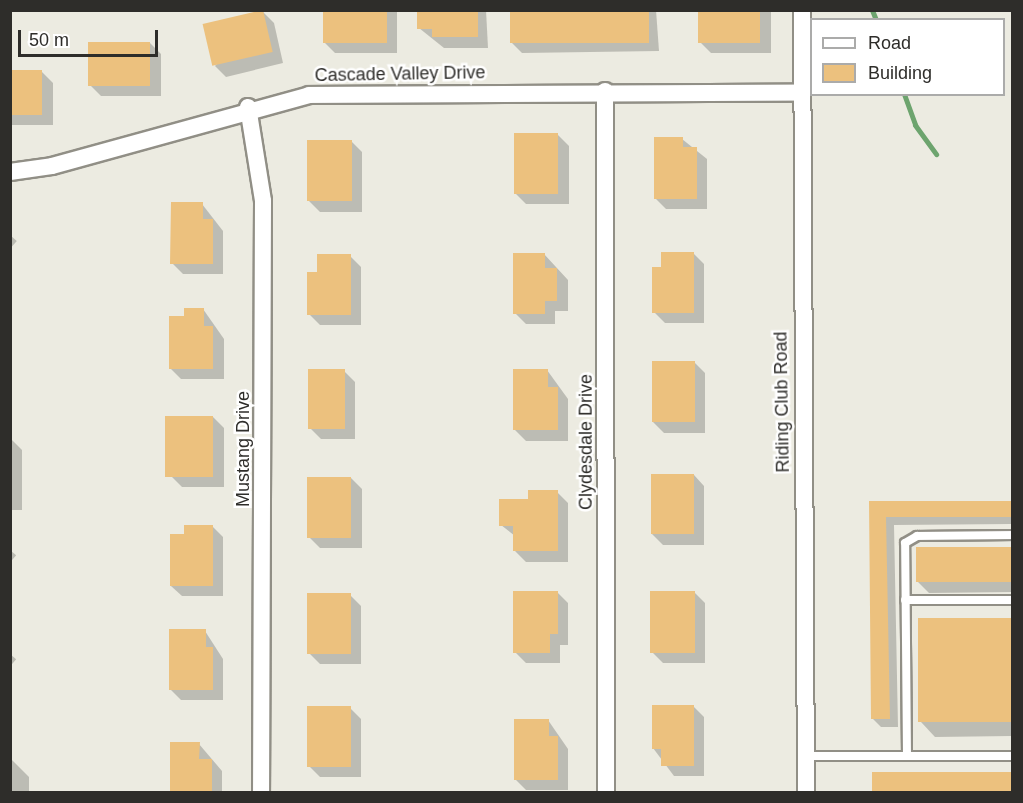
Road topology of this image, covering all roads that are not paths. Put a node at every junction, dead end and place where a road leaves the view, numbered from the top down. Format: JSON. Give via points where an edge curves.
{"nodes":[{"id":1,"x":802,"y":10,"type":"edge"},
{"id":2,"x":605,"y":91,"type":"junction"},
{"id":3,"x":802,"y":92,"type":"junction"},
{"id":4,"x":248,"y":107,"type":"junction"},
{"id":5,"x":10,"y":172,"type":"edge"},
{"id":6,"x":1012,"y":535,"type":"edge"},
{"id":7,"x":906,"y":600,"type":"junction"},
{"id":8,"x":1012,"y":600,"type":"edge"},
{"id":9,"x":806,"y":756,"type":"junction"},
{"id":10,"x":907,"y":756,"type":"junction"},
{"id":11,"x":1012,"y":756,"type":"edge"},
{"id":12,"x":261,"y":792,"type":"edge"},
{"id":13,"x":606,"y":792,"type":"edge"},
{"id":14,"x":806,"y":792,"type":"edge"}],
"edges":[{"from":1,"to":3,"type":"street","name":"Riding Club Road"},
{"from":2,"to":3,"type":"street","name":"Cascade Valley Drive"},
{"from":2,"to":4,"type":"street","name":"Cascade Valley Drive","via":[[361,90]]},
{"from":2,"to":13,"type":"street","name":"Clydesdale Drive"},
{"from":3,"to":9,"type":"street","name":"Riding Club Road"},
{"from":4,"to":5,"type":"street","name":"Cascade Valley Drive","via":[[52,166]]},
{"from":4,"to":12,"type":"street","name":"Mustang Drive","via":[[263,201]]},
{"from":6,"to":7,"type":"lane","via":[[906,543]]},
{"from":7,"to":8,"type":"lane"},
{"from":7,"to":10,"type":"lane"},
{"from":9,"to":10,"type":"lane"},
{"from":9,"to":14,"type":"street","name":"Riding Club Road"},
{"from":10,"to":11,"type":"lane"}]}
